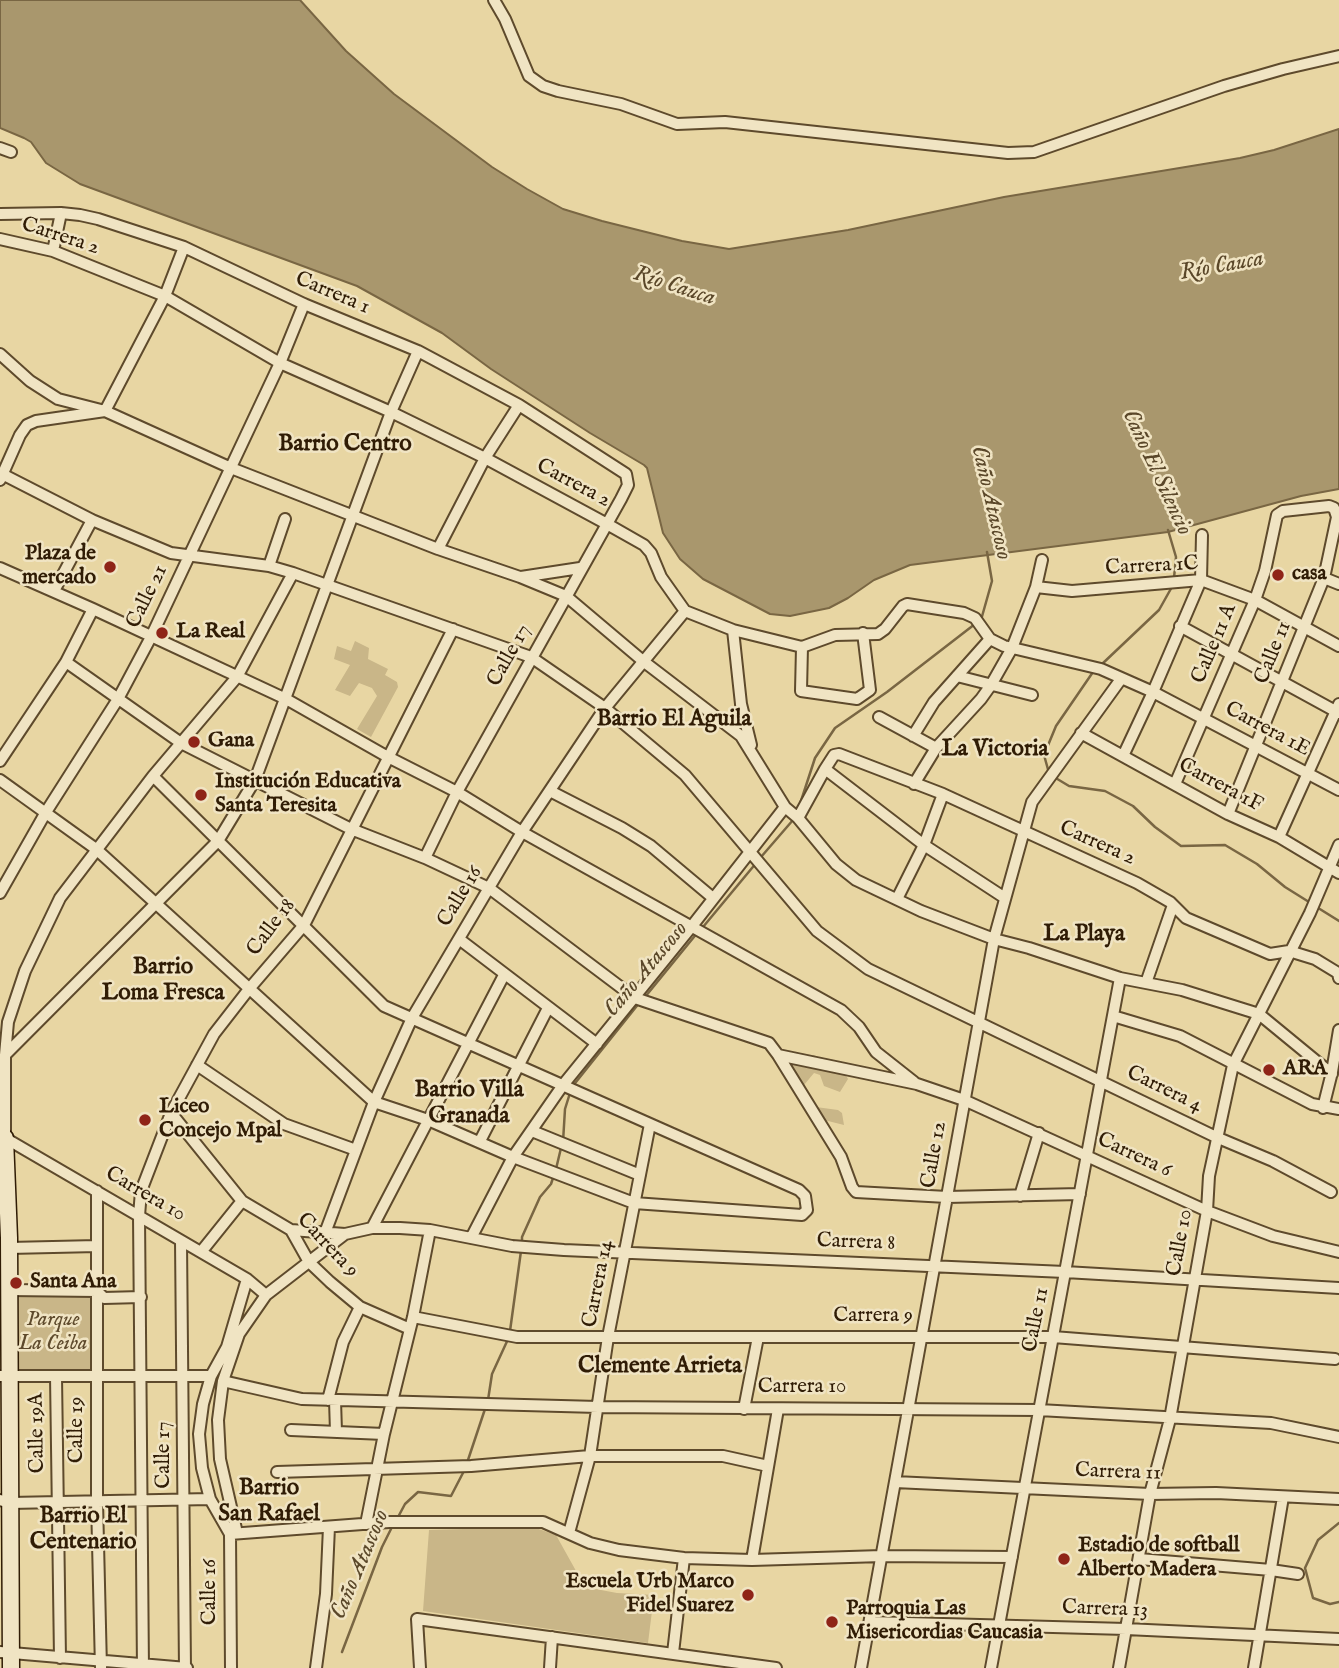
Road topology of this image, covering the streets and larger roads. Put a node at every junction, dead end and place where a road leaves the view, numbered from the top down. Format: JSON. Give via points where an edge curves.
{"nodes":[{"id":1,"x":494,"y":0,"type":"edge"},
{"id":2,"x":1339,"y":56,"type":"edge"},
{"id":3,"x":0,"y":148,"type":"edge"},
{"id":4,"x":11,"y":152,"type":"dead end"},
{"id":5,"x":61,"y":213,"type":"junction"},
{"id":6,"x":0,"y":214,"type":"edge"},
{"id":7,"x":0,"y":239,"type":"edge"},
{"id":8,"x":184,"y":247,"type":"junction"},
{"id":9,"x":53,"y":251,"type":"junction"},
{"id":10,"x":165,"y":296,"type":"junction"},
{"id":11,"x":304,"y":304,"type":"junction"},
{"id":12,"x":418,"y":351,"type":"junction"},
{"id":13,"x":0,"y":354,"type":"edge"},
{"id":14,"x":280,"y":363,"type":"junction"},
{"id":15,"x":58,"y":399,"type":"junction"},
{"id":16,"x":519,"y":405,"type":"junction"},
{"id":17,"x":105,"y":411,"type":"junction"},
{"id":18,"x":391,"y":412,"type":"junction"},
{"id":19,"x":62,"y":417,"type":"junction"},
{"id":20,"x":485,"y":458,"type":"junction"},
{"id":21,"x":231,"y":468,"type":"junction"},
{"id":22,"x":626,"y":474,"type":"joint"},
{"id":23,"x":1,"y":476,"type":"edge"},
{"id":24,"x":1329,"y":506,"type":"joint"},
{"id":25,"x":353,"y":516,"type":"junction"},
{"id":26,"x":285,"y":519,"type":"dead end"},
{"id":27,"x":92,"y":520,"type":"junction"},
{"id":28,"x":607,"y":524,"type":"junction"},
{"id":29,"x":1202,"y":535,"type":"dead end"},
{"id":30,"x":438,"y":549,"type":"junction"},
{"id":31,"x":190,"y":555,"type":"junction"},
{"id":32,"x":1042,"y":560,"type":"dead end"},
{"id":33,"x":270,"y":566,"type":"junction"},
{"id":34,"x":0,"y":568,"type":"edge"},
{"id":35,"x":580,"y":568,"type":"junction"},
{"id":36,"x":293,"y":573,"type":"junction"},
{"id":37,"x":520,"y":577,"type":"junction"},
{"id":38,"x":1324,"y":579,"type":"junction"},
{"id":39,"x":1201,"y":580,"type":"junction"},
{"id":40,"x":327,"y":584,"type":"junction"},
{"id":41,"x":1339,"y":584,"type":"edge"},
{"id":42,"x":1036,"y":587,"type":"junction"},
{"id":43,"x":54,"y":591,"type":"junction"},
{"id":44,"x":566,"y":596,"type":"junction"},
{"id":45,"x":1255,"y":600,"type":"junction"},
{"id":46,"x":93,"y":609,"type":"junction"},
{"id":47,"x":685,"y":611,"type":"junction"},
{"id":48,"x":1180,"y":626,"type":"junction"},
{"id":49,"x":1305,"y":627,"type":"junction"},
{"id":50,"x":453,"y":629,"type":"junction"},
{"id":51,"x":733,"y":630,"type":"junction"},
{"id":52,"x":863,"y":633,"type":"junction"},
{"id":53,"x":151,"y":637,"type":"junction"},
{"id":54,"x":990,"y":639,"type":"junction"},
{"id":55,"x":1339,"y":646,"type":"edge"},
{"id":56,"x":802,"y":647,"type":"junction"},
{"id":57,"x":1012,"y":648,"type":"junction"},
{"id":58,"x":1231,"y":654,"type":"junction"},
{"id":59,"x":531,"y":657,"type":"junction"},
{"id":60,"x":643,"y":661,"type":"junction"},
{"id":61,"x":66,"y":662,"type":"junction"},
{"id":62,"x":957,"y":676,"type":"junction"},
{"id":63,"x":237,"y":677,"type":"junction"},
{"id":64,"x":1121,"y":679,"type":"junction"},
{"id":65,"x":1282,"y":682,"type":"junction"},
{"id":66,"x":991,"y":685,"type":"junction"},
{"id":67,"x":1153,"y":692,"type":"junction"},
{"id":68,"x":1031,"y":695,"type":"dead end"},
{"id":69,"x":118,"y":699,"type":"junction"},
{"id":70,"x":286,"y":699,"type":"junction"},
{"id":71,"x":605,"y":709,"type":"junction"},
{"id":72,"x":1338,"y":709,"type":"edge"},
{"id":73,"x":879,"y":717,"type":"dead end"},
{"id":74,"x":1204,"y":719,"type":"junction"},
{"id":75,"x":1082,"y":733,"type":"junction"},
{"id":76,"x":913,"y":736,"type":"junction"},
{"id":77,"x":181,"y":743,"type":"junction"},
{"id":78,"x":1256,"y":746,"type":"junction"},
{"id":79,"x":936,"y":748,"type":"junction"},
{"id":80,"x":753,"y":755,"type":"junction"},
{"id":81,"x":1123,"y":756,"type":"junction"},
{"id":82,"x":388,"y":757,"type":"junction"},
{"id":83,"x":0,"y":761,"type":"edge"},
{"id":84,"x":825,"y":769,"type":"junction"},
{"id":85,"x":1308,"y":773,"type":"junction"},
{"id":86,"x":153,"y":776,"type":"junction"},
{"id":87,"x":0,"y":780,"type":"edge"},
{"id":88,"x":255,"y":780,"type":"junction"},
{"id":89,"x":914,"y":784,"type":"junction"},
{"id":90,"x":1175,"y":785,"type":"junction"},
{"id":91,"x":1339,"y":790,"type":"edge"},
{"id":92,"x":550,"y":791,"type":"junction"},
{"id":93,"x":457,"y":792,"type":"junction"},
{"id":94,"x":943,"y":794,"type":"junction"},
{"id":95,"x":46,"y":812,"type":"junction"},
{"id":96,"x":792,"y":813,"type":"junction"},
{"id":97,"x":1228,"y":814,"type":"junction"},
{"id":98,"x":352,"y":828,"type":"junction"},
{"id":99,"x":522,"y":832,"type":"junction"},
{"id":100,"x":1022,"y":832,"type":"junction"},
{"id":101,"x":1279,"y":837,"type":"junction"},
{"id":102,"x":218,"y":841,"type":"junction"},
{"id":103,"x":924,"y":845,"type":"junction"},
{"id":104,"x":1339,"y":845,"type":"edge"},
{"id":105,"x":96,"y":849,"type":"junction"},
{"id":106,"x":425,"y":858,"type":"junction"},
{"id":107,"x":757,"y":858,"type":"junction"},
{"id":108,"x":1334,"y":871,"type":"edge"},
{"id":109,"x":489,"y":888,"type":"junction"},
{"id":110,"x":0,"y":893,"type":"edge"},
{"id":111,"x":713,"y":898,"type":"junction"},
{"id":112,"x":1005,"y":898,"type":"junction"},
{"id":113,"x":897,"y":899,"type":"junction"},
{"id":114,"x":156,"y":903,"type":"junction"},
{"id":115,"x":1173,"y":905,"type":"junction"},
{"id":116,"x":304,"y":925,"type":"junction"},
{"id":117,"x":698,"y":929,"type":"junction"},
{"id":118,"x":459,"y":939,"type":"junction"},
{"id":119,"x":994,"y":939,"type":"junction"},
{"id":120,"x":1289,"y":951,"type":"junction"},
{"id":121,"x":504,"y":975,"type":"junction"},
{"id":122,"x":1338,"y":975,"type":"edge"},
{"id":123,"x":1121,"y":978,"type":"junction"},
{"id":124,"x":1146,"y":983,"type":"junction"},
{"id":125,"x":249,"y":989,"type":"junction"},
{"id":126,"x":640,"y":1000,"type":"junction"},
{"id":127,"x":548,"y":1008,"type":"junction"},
{"id":128,"x":1259,"y":1014,"type":"junction"},
{"id":129,"x":1114,"y":1016,"type":"junction"},
{"id":130,"x":412,"y":1018,"type":"junction"},
{"id":131,"x":4,"y":1020,"type":"edge"},
{"id":132,"x":978,"y":1024,"type":"junction"},
{"id":133,"x":1339,"y":1030,"type":"edge"},
{"id":134,"x":468,"y":1044,"type":"junction"},
{"id":135,"x":597,"y":1044,"type":"junction"},
{"id":136,"x":5,"y":1055,"type":"junction"},
{"id":137,"x":778,"y":1055,"type":"junction"},
{"id":138,"x":197,"y":1065,"type":"junction"},
{"id":139,"x":1233,"y":1065,"type":"junction"},
{"id":140,"x":519,"y":1066,"type":"junction"},
{"id":141,"x":1332,"y":1074,"type":"junction"},
{"id":142,"x":1101,"y":1081,"type":"junction"},
{"id":143,"x":917,"y":1084,"type":"junction"},
{"id":144,"x":569,"y":1087,"type":"junction"},
{"id":145,"x":964,"y":1100,"type":"junction"},
{"id":146,"x":374,"y":1102,"type":"junction"},
{"id":147,"x":1323,"y":1108,"type":"junction"},
{"id":148,"x":1339,"y":1109,"type":"edge"},
{"id":149,"x":171,"y":1113,"type":"junction"},
{"id":150,"x":428,"y":1120,"type":"junction"},
{"id":151,"x":650,"y":1124,"type":"junction"},
{"id":152,"x":532,"y":1131,"type":"junction"},
{"id":153,"x":1039,"y":1133,"type":"junction"},
{"id":154,"x":3,"y":1136,"type":"edge"},
{"id":155,"x":1216,"y":1137,"type":"junction"},
{"id":156,"x":480,"y":1141,"type":"junction"},
{"id":157,"x":356,"y":1150,"type":"junction"},
{"id":158,"x":1087,"y":1155,"type":"junction"},
{"id":159,"x":513,"y":1157,"type":"junction"},
{"id":160,"x":640,"y":1175,"type":"junction"},
{"id":161,"x":97,"y":1191,"type":"junction"},
{"id":162,"x":1331,"y":1192,"type":"dead end"},
{"id":163,"x":1080,"y":1194,"type":"junction"},
{"id":164,"x":1020,"y":1196,"type":"junction"},
{"id":165,"x":947,"y":1197,"type":"junction"},
{"id":166,"x":242,"y":1201,"type":"junction"},
{"id":167,"x":635,"y":1203,"type":"junction"},
{"id":168,"x":1207,"y":1211,"type":"junction"},
{"id":169,"x":139,"y":1216,"type":"junction"},
{"id":170,"x":372,"y":1228,"type":"junction"},
{"id":171,"x":291,"y":1230,"type":"junction"},
{"id":172,"x":430,"y":1230,"type":"junction"},
{"id":173,"x":325,"y":1233,"type":"junction"},
{"id":174,"x":345,"y":1234,"type":"junction"},
{"id":175,"x":471,"y":1238,"type":"junction"},
{"id":176,"x":181,"y":1241,"type":"junction"},
{"id":177,"x":97,"y":1245,"type":"junction"},
{"id":178,"x":9,"y":1248,"type":"junction"},
{"id":179,"x":201,"y":1252,"type":"junction"},
{"id":180,"x":1339,"y":1252,"type":"edge"},
{"id":181,"x":624,"y":1254,"type":"junction"},
{"id":182,"x":309,"y":1262,"type":"junction"},
{"id":183,"x":934,"y":1266,"type":"junction"},
{"id":184,"x":1065,"y":1272,"type":"junction"},
{"id":185,"x":1194,"y":1278,"type":"junction"},
{"id":186,"x":247,"y":1279,"type":"junction"},
{"id":187,"x":1339,"y":1288,"type":"edge"},
{"id":188,"x":9,"y":1290,"type":"junction"},
{"id":189,"x":97,"y":1291,"type":"junction"},
{"id":190,"x":266,"y":1296,"type":"junction"},
{"id":191,"x":141,"y":1297,"type":"junction"},
{"id":192,"x":360,"y":1307,"type":"junction"},
{"id":193,"x":413,"y":1317,"type":"junction"},
{"id":194,"x":410,"y":1329,"type":"junction"},
{"id":195,"x":922,"y":1336,"type":"junction"},
{"id":196,"x":608,"y":1337,"type":"junction"},
{"id":197,"x":758,"y":1337,"type":"junction"},
{"id":198,"x":1053,"y":1337,"type":"junction"},
{"id":199,"x":1182,"y":1349,"type":"junction"},
{"id":200,"x":1335,"y":1359,"type":"dead end"},
{"id":201,"x":5,"y":1376,"type":"edge"},
{"id":202,"x":56,"y":1376,"type":"junction"},
{"id":203,"x":97,"y":1376,"type":"junction"},
{"id":204,"x":141,"y":1376,"type":"junction"},
{"id":205,"x":184,"y":1376,"type":"junction"},
{"id":206,"x":211,"y":1376,"type":"junction"},
{"id":207,"x":223,"y":1381,"type":"junction"},
{"id":208,"x":332,"y":1400,"type":"junction"},
{"id":209,"x":391,"y":1402,"type":"junction"},
{"id":210,"x":598,"y":1407,"type":"junction"},
{"id":211,"x":744,"y":1409,"type":"junction"},
{"id":212,"x":778,"y":1409,"type":"junction"},
{"id":213,"x":908,"y":1410,"type":"junction"},
{"id":214,"x":1039,"y":1410,"type":"junction"},
{"id":215,"x":1170,"y":1419,"type":"junction"},
{"id":216,"x":291,"y":1430,"type":"dead end"},
{"id":217,"x":336,"y":1432,"type":"junction"},
{"id":218,"x":384,"y":1434,"type":"junction"},
{"id":219,"x":1339,"y":1437,"type":"edge"},
{"id":220,"x":590,"y":1456,"type":"junction"},
{"id":221,"x":768,"y":1466,"type":"junction"},
{"id":222,"x":378,"y":1468,"type":"junction"},
{"id":223,"x":276,"y":1472,"type":"dead end"},
{"id":224,"x":895,"y":1482,"type":"junction"},
{"id":225,"x":1025,"y":1488,"type":"junction"},
{"id":226,"x":1150,"y":1494,"type":"junction"},
{"id":227,"x":1283,"y":1497,"type":"junction"},
{"id":228,"x":210,"y":1499,"type":"junction"},
{"id":229,"x":1339,"y":1499,"type":"edge"},
{"id":230,"x":142,"y":1500,"type":"junction"},
{"id":231,"x":185,"y":1500,"type":"junction"},
{"id":232,"x":97,"y":1501,"type":"junction"},
{"id":233,"x":58,"y":1502,"type":"junction"},
{"id":234,"x":3,"y":1503,"type":"edge"},
{"id":235,"x":366,"y":1524,"type":"junction"},
{"id":236,"x":329,"y":1527,"type":"junction"},
{"id":237,"x":569,"y":1533,"type":"junction"},
{"id":238,"x":234,"y":1534,"type":"junction"},
{"id":239,"x":882,"y":1556,"type":"junction"},
{"id":240,"x":1012,"y":1557,"type":"junction"},
{"id":241,"x":684,"y":1558,"type":"junction"},
{"id":242,"x":1139,"y":1559,"type":"junction"},
{"id":243,"x":751,"y":1560,"type":"junction"},
{"id":244,"x":1271,"y":1570,"type":"junction"},
{"id":245,"x":1298,"y":1574,"type":"dead end"},
{"id":246,"x":870,"y":1622,"type":"junction"},
{"id":247,"x":999,"y":1627,"type":"junction"},
{"id":248,"x":1126,"y":1629,"type":"junction"},
{"id":249,"x":552,"y":1637,"type":"junction"},
{"id":250,"x":1259,"y":1637,"type":"junction"},
{"id":251,"x":1339,"y":1639,"type":"edge"},
{"id":252,"x":673,"y":1653,"type":"junction"},
{"id":253,"x":5,"y":1658,"type":"edge"},
{"id":254,"x":60,"y":1658,"type":"junction"},
{"id":255,"x":728,"y":1664,"type":"edge"},
{"id":256,"x":101,"y":1665,"type":"edge"},
{"id":257,"x":143,"y":1666,"type":"edge"},
{"id":258,"x":186,"y":1668,"type":"edge"},
{"id":259,"x":230,"y":1668,"type":"edge"},
{"id":260,"x":316,"y":1668,"type":"edge"},
{"id":261,"x":420,"y":1668,"type":"edge"},
{"id":262,"x":550,"y":1668,"type":"edge"},
{"id":263,"x":776,"y":1668,"type":"edge"},
{"id":264,"x":861,"y":1668,"type":"edge"},
{"id":265,"x":991,"y":1668,"type":"edge"},
{"id":266,"x":1119,"y":1668,"type":"edge"},
{"id":267,"x":1254,"y":1668,"type":"edge"}],
"edges":[{"from":1,"to":2,"type":"street","via":[[529,76],[558,91],[621,104],[677,124],[725,122],[1008,153],[1034,152],[1224,86]]},
{"from":3,"to":4,"type":"street"},
{"from":5,"to":6,"type":"street","name":"Carrera 1"},
{"from":5,"to":8,"type":"street","name":"Carrera 1","via":[[97,219]]},
{"from":5,"to":9,"type":"street"},
{"from":7,"to":9,"type":"street","name":"Carrera 2"},
{"from":8,"to":10,"type":"street"},
{"from":8,"to":11,"type":"street","name":"Carrera 1"},
{"from":9,"to":10,"type":"street","name":"Carrera 2"},
{"from":10,"to":14,"type":"street","name":"Carrera 2"},
{"from":10,"to":17,"type":"street"},
{"from":11,"to":12,"type":"street","name":"Carrera 1"},
{"from":11,"to":14,"type":"street","name":"Calle 21"},
{"from":12,"to":16,"type":"street","name":"Carrera 1"},
{"from":12,"to":18,"type":"street"},
{"from":13,"to":15,"type":"street"},
{"from":14,"to":18,"type":"street","name":"Carrera 2"},
{"from":14,"to":21,"type":"street","name":"Calle 21"},
{"from":15,"to":17,"type":"street"},
{"from":15,"to":19,"type":"street"},
{"from":16,"to":20,"type":"street"},
{"from":16,"to":22,"type":"street","name":"Carrera 1"},
{"from":17,"to":19,"type":"street"},
{"from":17,"to":21,"type":"street"},
{"from":18,"to":20,"type":"street","name":"Carrera 2"},
{"from":18,"to":25,"type":"street"},
{"from":19,"to":23,"type":"street","via":[[27,425]]},
{"from":20,"to":28,"type":"street","name":"Carrera 2"},
{"from":20,"to":30,"type":"street"},
{"from":21,"to":25,"type":"street"},
{"from":21,"to":31,"type":"street","name":"Calle 21"},
{"from":22,"to":28,"type":"street","name":"Calle 17","via":[[628,485]]},
{"from":23,"to":27,"type":"street","name":"Carrera 4"},
{"from":24,"to":38,"type":"street","name":"Calle 11","via":[[1337,517]]},
{"from":24,"to":45,"type":"street","name":"Calle 11 A","via":[[1277,515]]},
{"from":25,"to":30,"type":"street"},
{"from":25,"to":40,"type":"street"},
{"from":26,"to":33,"type":"street"},
{"from":27,"to":31,"type":"street","name":"Carrera 4","via":[[171,554]]},
{"from":27,"to":43,"type":"street"},
{"from":28,"to":35,"type":"street","name":"Calle 17"},
{"from":28,"to":47,"type":"street","name":"Carrera 2","via":[[651,553],[661,577]]},
{"from":29,"to":39,"type":"street"},
{"from":30,"to":37,"type":"street"},
{"from":31,"to":33,"type":"street","name":"Carrera 4"},
{"from":31,"to":53,"type":"street","name":"Calle 21"},
{"from":32,"to":42,"type":"street"},
{"from":33,"to":36,"type":"street","name":"Carrera 4"},
{"from":34,"to":43,"type":"street"},
{"from":35,"to":37,"type":"street"},
{"from":35,"to":44,"type":"street","name":"Calle 17"},
{"from":36,"to":40,"type":"street","name":"Carrera 4"},
{"from":36,"to":63,"type":"street"},
{"from":37,"to":44,"type":"street"},
{"from":38,"to":41,"type":"street"},
{"from":38,"to":49,"type":"street","name":"Calle 11"},
{"from":39,"to":42,"type":"street","name":"Carrera 1C","via":[[1072,591]]},
{"from":39,"to":45,"type":"street","name":"Carrera 1C"},
{"from":39,"to":48,"type":"street"},
{"from":40,"to":50,"type":"street","name":"Carrera 4"},
{"from":40,"to":70,"type":"street"},
{"from":42,"to":57,"type":"street"},
{"from":43,"to":46,"type":"street"},
{"from":44,"to":59,"type":"street","name":"Calle 17"},
{"from":44,"to":60,"type":"street"},
{"from":45,"to":49,"type":"street","name":"Carrera 1C"},
{"from":45,"to":58,"type":"street","name":"Calle 11 A"},
{"from":46,"to":53,"type":"street"},
{"from":46,"to":61,"type":"street"},
{"from":47,"to":51,"type":"street"},
{"from":47,"to":60,"type":"street","name":"Calle 16"},
{"from":48,"to":58,"type":"street"},
{"from":48,"to":67,"type":"street"},
{"from":49,"to":55,"type":"street","name":"Carrera 1C"},
{"from":49,"to":65,"type":"street","name":"Calle 11"},
{"from":50,"to":59,"type":"street","name":"Carrera 4"},
{"from":50,"to":82,"type":"street","name":"Calle 18"},
{"from":51,"to":56,"type":"street"},
{"from":51,"to":80,"type":"street","via":[[741,705]]},
{"from":52,"to":54,"type":"street","via":[[878,634],[908,604],[964,613],[978,622]]},
{"from":52,"to":56,"type":"street","via":[[835,635]]},
{"from":52,"to":56,"type":"street","via":[[870,690],[857,699],[802,691]]},
{"from":53,"to":63,"type":"street"},
{"from":53,"to":69,"type":"street","name":"Calle 21"},
{"from":54,"to":57,"type":"street"},
{"from":54,"to":62,"type":"street"},
{"from":57,"to":64,"type":"street","name":"Carrera 1E","via":[[1095,667]]},
{"from":57,"to":66,"type":"street"},
{"from":58,"to":65,"type":"street"},
{"from":58,"to":74,"type":"street","name":"Calle 11 A"},
{"from":59,"to":71,"type":"street","name":"Carrera 4"},
{"from":59,"to":93,"type":"street","name":"Calle 17"},
{"from":60,"to":71,"type":"street","name":"Calle 16"},
{"from":60,"to":80,"type":"street","via":[[741,736]]},
{"from":61,"to":69,"type":"street"},
{"from":61,"to":83,"type":"street"},
{"from":62,"to":66,"type":"street"},
{"from":62,"to":76,"type":"street"},
{"from":63,"to":70,"type":"street"},
{"from":63,"to":77,"type":"street"},
{"from":64,"to":67,"type":"street","name":"Carrera 1E"},
{"from":64,"to":75,"type":"street","name":"Calle 12"},
{"from":65,"to":72,"type":"street"},
{"from":65,"to":78,"type":"street","name":"Calle 11"},
{"from":66,"to":68,"type":"street"},
{"from":66,"to":79,"type":"street"},
{"from":67,"to":74,"type":"street","name":"Carrera 1E"},
{"from":67,"to":81,"type":"street"},
{"from":69,"to":77,"type":"street"},
{"from":69,"to":95,"type":"street","name":"Calle 21"},
{"from":70,"to":82,"type":"street"},
{"from":70,"to":88,"type":"street"},
{"from":71,"to":92,"type":"street","name":"Calle 16"},
{"from":71,"to":107,"type":"street","name":"Carrera 4","via":[[685,775]]},
{"from":72,"to":85,"type":"street"},
{"from":73,"to":76,"type":"street"},
{"from":74,"to":78,"type":"street","name":"Carrera 1E"},
{"from":74,"to":90,"type":"street","name":"Calle 11 A"},
{"from":75,"to":81,"type":"street","name":"Carrera 1F"},
{"from":75,"to":100,"type":"street","name":"Calle 12","via":[[1032,802]]},
{"from":76,"to":79,"type":"street"},
{"from":77,"to":86,"type":"street"},
{"from":77,"to":88,"type":"street"},
{"from":78,"to":85,"type":"street","name":"Carrera 1E"},
{"from":78,"to":97,"type":"street","name":"Calle 11"},
{"from":79,"to":89,"type":"street"},
{"from":80,"to":96,"type":"street"},
{"from":81,"to":90,"type":"street","name":"Carrera 1F"},
{"from":82,"to":93,"type":"street"},
{"from":82,"to":98,"type":"street","name":"Calle 18"},
{"from":84,"to":89,"type":"street","name":"Carrera 2","via":[[839,754]]},
{"from":84,"to":96,"type":"street"},
{"from":84,"to":103,"type":"street"},
{"from":85,"to":91,"type":"street","name":"Carrera 1E"},
{"from":85,"to":101,"type":"street"},
{"from":86,"to":102,"type":"street"},
{"from":86,"to":105,"type":"street"},
{"from":87,"to":95,"type":"street"},
{"from":88,"to":98,"type":"street"},
{"from":88,"to":102,"type":"street"},
{"from":89,"to":94,"type":"street","name":"Carrera 2"},
{"from":90,"to":97,"type":"street","name":"Carrera 1F"},
{"from":92,"to":99,"type":"street","name":"Calle 16"},
{"from":92,"to":111,"type":"street","via":[[652,846]]},
{"from":93,"to":99,"type":"street"},
{"from":93,"to":106,"type":"street","name":"Calle 17"},
{"from":94,"to":100,"type":"street","name":"Carrera 2"},
{"from":94,"to":103,"type":"street"},
{"from":95,"to":105,"type":"street"},
{"from":95,"to":110,"type":"street","name":"Calle 21"},
{"from":96,"to":107,"type":"street"},
{"from":96,"to":113,"type":"street","via":[[836,864],[856,880]]},
{"from":97,"to":101,"type":"street","name":"Carrera 1F"},
{"from":98,"to":106,"type":"street"},
{"from":98,"to":116,"type":"street","name":"Calle 18"},
{"from":99,"to":109,"type":"street","name":"Calle 16"},
{"from":99,"to":117,"type":"street"},
{"from":100,"to":112,"type":"street","name":"Calle 12"},
{"from":100,"to":115,"type":"street","name":"Carrera 2","via":[[1137,883]]},
{"from":101,"to":108,"type":"street","name":"Carrera 1F"},
{"from":102,"to":114,"type":"street"},
{"from":102,"to":116,"type":"street"},
{"from":103,"to":112,"type":"street"},
{"from":103,"to":113,"type":"street"},
{"from":104,"to":108,"type":"street","name":"Calle 10"},
{"from":105,"to":114,"type":"street"},
{"from":105,"to":131,"type":"street","via":[[60,898]]},
{"from":106,"to":109,"type":"street"},
{"from":107,"to":111,"type":"street"},
{"from":107,"to":132,"type":"street","name":"Carrera 4","via":[[817,931],[858,962]]},
{"from":108,"to":120,"type":"street","name":"Calle 10"},
{"from":109,"to":118,"type":"street","name":"Calle 16"},
{"from":109,"to":126,"type":"street"},
{"from":111,"to":117,"type":"street"},
{"from":112,"to":119,"type":"street","name":"Calle 12"},
{"from":113,"to":119,"type":"street"},
{"from":114,"to":125,"type":"street"},
{"from":114,"to":136,"type":"street"},
{"from":115,"to":120,"type":"street","name":"Carrera 2","via":[[1186,918],[1270,954]]},
{"from":115,"to":124,"type":"street"},
{"from":116,"to":125,"type":"street","name":"Calle 18"},
{"from":116,"to":130,"type":"street","via":[[384,1006]]},
{"from":117,"to":126,"type":"street"},
{"from":117,"to":143,"type":"street","via":[[841,1010],[876,1052]]},
{"from":118,"to":121,"type":"street"},
{"from":118,"to":130,"type":"street","name":"Calle 16"},
{"from":119,"to":123,"type":"street"},
{"from":119,"to":132,"type":"street","name":"Calle 12"},
{"from":120,"to":122,"type":"street","name":"Carrera 2","via":[[1315,958]]},
{"from":120,"to":128,"type":"street","name":"Calle 10"},
{"from":121,"to":127,"type":"street"},
{"from":121,"to":134,"type":"street"},
{"from":123,"to":124,"type":"street"},
{"from":123,"to":129,"type":"street","name":"Calle 11"},
{"from":124,"to":128,"type":"street"},
{"from":125,"to":138,"type":"street","name":"Calle 18"},
{"from":125,"to":146,"type":"street"},
{"from":126,"to":135,"type":"street"},
{"from":126,"to":137,"type":"street","via":[[769,1043]]},
{"from":127,"to":135,"type":"street"},
{"from":127,"to":140,"type":"street"},
{"from":128,"to":139,"type":"street","name":"Calle 10"},
{"from":128,"to":141,"type":"street"},
{"from":129,"to":139,"type":"street","via":[[1180,1036]]},
{"from":129,"to":142,"type":"street","name":"Calle 11"},
{"from":130,"to":134,"type":"street"},
{"from":130,"to":146,"type":"street","name":"Calle 16"},
{"from":131,"to":136,"type":"street"},
{"from":132,"to":142,"type":"street","name":"Carrera 4"},
{"from":132,"to":145,"type":"street","name":"Calle 12"},
{"from":133,"to":141,"type":"street"},
{"from":134,"to":140,"type":"street"},
{"from":134,"to":150,"type":"street"},
{"from":135,"to":144,"type":"street"},
{"from":136,"to":154,"type":"street"},
{"from":137,"to":143,"type":"street"},
{"from":137,"to":165,"type":"street","via":[[841,1157],[854,1191]]},
{"from":138,"to":149,"type":"street","name":"Calle 18"},
{"from":138,"to":157,"type":"street","via":[[284,1124]]},
{"from":139,"to":147,"type":"street"},
{"from":139,"to":155,"type":"street","name":"Calle 10"},
{"from":140,"to":144,"type":"street"},
{"from":140,"to":156,"type":"street"},
{"from":141,"to":147,"type":"street"},
{"from":142,"to":155,"type":"street","name":"Carrera 4"},
{"from":142,"to":158,"type":"street","name":"Calle 11"},
{"from":143,"to":145,"type":"street","name":"Carrera 6"},
{"from":144,"to":151,"type":"street"},
{"from":144,"to":152,"type":"street"},
{"from":145,"to":153,"type":"street","name":"Carrera 6"},
{"from":145,"to":165,"type":"street","name":"Calle 12"},
{"from":146,"to":150,"type":"street"},
{"from":146,"to":157,"type":"street","name":"Calle 16"},
{"from":147,"to":148,"type":"street"},
{"from":149,"to":166,"type":"street","name":"Carrera 9"},
{"from":149,"to":169,"type":"street","name":"Calle 18","via":[[141,1191]]},
{"from":150,"to":156,"type":"street"},
{"from":150,"to":170,"type":"street"},
{"from":151,"to":160,"type":"street","name":"Carrera 14"},
{"from":151,"to":167,"type":"street","via":[[799,1190],[806,1196],[807,1210],[802,1214]]},
{"from":152,"to":159,"type":"street"},
{"from":152,"to":160,"type":"street"},
{"from":153,"to":158,"type":"street","name":"Carrera 6"},
{"from":153,"to":164,"type":"street"},
{"from":154,"to":161,"type":"street","name":"Carrera 10"},
{"from":154,"to":178,"type":"street"},
{"from":155,"to":162,"type":"street","name":"Carrera 4"},
{"from":155,"to":168,"type":"street","name":"Calle 10"},
{"from":156,"to":159,"type":"street"},
{"from":157,"to":173,"type":"street","name":"Calle 16"},
{"from":158,"to":163,"type":"street","name":"Calle 11"},
{"from":158,"to":168,"type":"street","name":"Carrera 6"},
{"from":159,"to":167,"type":"street"},
{"from":159,"to":175,"type":"street"},
{"from":160,"to":167,"type":"street","name":"Carrera 14"},
{"from":161,"to":169,"type":"street","name":"Carrera 10"},
{"from":161,"to":177,"type":"street","name":"Calle 19"},
{"from":163,"to":164,"type":"street"},
{"from":163,"to":184,"type":"street","name":"Calle 11"},
{"from":164,"to":165,"type":"street"},
{"from":165,"to":183,"type":"street","name":"Calle 12"},
{"from":166,"to":171,"type":"street","name":"Carrera 9"},
{"from":166,"to":179,"type":"street"},
{"from":167,"to":181,"type":"street","name":"Carrera 14"},
{"from":168,"to":180,"type":"street","name":"Carrera 6","via":[[1273,1236]]},
{"from":168,"to":185,"type":"street","name":"Calle 10"},
{"from":169,"to":176,"type":"street","name":"Carrera 10"},
{"from":169,"to":191,"type":"street","name":"Calle 18"},
{"from":170,"to":172,"type":"street","name":"Carrera 8"},
{"from":170,"to":174,"type":"street","name":"Carrera 8"},
{"from":171,"to":173,"type":"street"},
{"from":171,"to":182,"type":"street","name":"Carrera 9"},
{"from":172,"to":175,"type":"street","name":"Carrera 8"},
{"from":172,"to":193,"type":"street"},
{"from":173,"to":174,"type":"street"},
{"from":174,"to":182,"type":"street","name":"Calle 16"},
{"from":175,"to":181,"type":"street","name":"Carrera 8","via":[[512,1246]]},
{"from":176,"to":179,"type":"street","name":"Carrera 10"},
{"from":176,"to":205,"type":"street","name":"Calle 17"},
{"from":177,"to":178,"type":"street"},
{"from":177,"to":189,"type":"street","name":"Calle 19"},
{"from":178,"to":188,"type":"street"},
{"from":179,"to":186,"type":"street","name":"Carrera 10"},
{"from":181,"to":183,"type":"street","name":"Carrera 8"},
{"from":181,"to":196,"type":"street","name":"Carrera 14"},
{"from":182,"to":190,"type":"street","name":"Calle 16"},
{"from":182,"to":192,"type":"street","name":"Carrera 9"},
{"from":183,"to":184,"type":"street","name":"Carrera 8"},
{"from":183,"to":195,"type":"street","name":"Calle 12"},
{"from":184,"to":185,"type":"street","name":"Carrera 8"},
{"from":184,"to":198,"type":"street","name":"Calle 11"},
{"from":185,"to":187,"type":"street","name":"Carrera 8"},
{"from":185,"to":199,"type":"street","name":"Calle 10"},
{"from":186,"to":190,"type":"street","name":"Carrera 10"},
{"from":186,"to":206,"type":"street","name":"Calle 16","via":[[227,1347]]},
{"from":188,"to":189,"type":"street"},
{"from":188,"to":201,"type":"street"},
{"from":189,"to":191,"type":"street","via":[[104,1298]]},
{"from":189,"to":203,"type":"street","name":"Calle 19"},
{"from":190,"to":207,"type":"street","name":"Calle 16","via":[[239,1334]]},
{"from":191,"to":204,"type":"street","name":"Calle 18"},
{"from":192,"to":194,"type":"street","name":"Carrera 9"},
{"from":192,"to":208,"type":"street","via":[[343,1342]]},
{"from":193,"to":194,"type":"street"},
{"from":193,"to":196,"type":"street","name":"Carrera 9","via":[[517,1337]]},
{"from":194,"to":209,"type":"street"},
{"from":195,"to":197,"type":"street","name":"Carrera 9"},
{"from":195,"to":198,"type":"street","name":"Carrera 9"},
{"from":195,"to":213,"type":"street","name":"Calle 12"},
{"from":196,"to":197,"type":"street","name":"Carrera 9"},
{"from":196,"to":210,"type":"street","name":"Carrera 14"},
{"from":197,"to":211,"type":"street"},
{"from":198,"to":199,"type":"street","name":"Carrera 9"},
{"from":198,"to":214,"type":"street","name":"Calle 11"},
{"from":199,"to":200,"type":"street","name":"Carrera 9"},
{"from":199,"to":215,"type":"street","name":"Calle 10"},
{"from":201,"to":202,"type":"street"},
{"from":201,"to":234,"type":"street"},
{"from":202,"to":203,"type":"street"},
{"from":202,"to":233,"type":"street","name":"Calle 19A"},
{"from":203,"to":204,"type":"street"},
{"from":203,"to":232,"type":"street","name":"Calle 19"},
{"from":204,"to":205,"type":"street"},
{"from":204,"to":230,"type":"street","name":"Calle 18"},
{"from":205,"to":206,"type":"street"},
{"from":205,"to":231,"type":"street","name":"Calle 17"},
{"from":206,"to":228,"type":"street","name":"Calle 16","via":[[200,1434]]},
{"from":207,"to":208,"type":"street","name":"Carrera 10","via":[[302,1399]]},
{"from":207,"to":238,"type":"street","name":"Calle 16","via":[[220,1459]]},
{"from":208,"to":209,"type":"street","name":"Carrera 10"},
{"from":208,"to":217,"type":"street"},
{"from":209,"to":210,"type":"street","name":"Carrera 10"},
{"from":209,"to":218,"type":"street"},
{"from":210,"to":211,"type":"street","name":"Carrera 10"},
{"from":210,"to":220,"type":"street","name":"Carrera 14"},
{"from":211,"to":212,"type":"street","name":"Carrera 10"},
{"from":212,"to":213,"type":"street","name":"Carrera 10"},
{"from":212,"to":221,"type":"street"},
{"from":213,"to":214,"type":"street","name":"Carrera 10"},
{"from":213,"to":224,"type":"street","name":"Calle 12"},
{"from":214,"to":215,"type":"street","name":"Carrera 10"},
{"from":214,"to":225,"type":"street","name":"Calle 11"},
{"from":215,"to":219,"type":"street","name":"Carrera 10","via":[[1271,1423]]},
{"from":215,"to":226,"type":"street","name":"Calle 10"},
{"from":216,"to":217,"type":"street"},
{"from":217,"to":218,"type":"street"},
{"from":218,"to":222,"type":"street"},
{"from":220,"to":221,"type":"street","via":[[723,1456]]},
{"from":220,"to":222,"type":"street"},
{"from":220,"to":237,"type":"street","name":"Carrera 14"},
{"from":221,"to":243,"type":"street"},
{"from":222,"to":223,"type":"street"},
{"from":222,"to":235,"type":"street"},
{"from":224,"to":225,"type":"street","name":"Carrera 11"},
{"from":224,"to":239,"type":"street","name":"Calle 12"},
{"from":225,"to":226,"type":"street","name":"Carrera 11"},
{"from":225,"to":240,"type":"street","name":"Calle 11"},
{"from":226,"to":227,"type":"street","name":"Carrera 11"},
{"from":226,"to":242,"type":"street","name":"Calle 10"},
{"from":227,"to":229,"type":"street","name":"Carrera 11"},
{"from":227,"to":244,"type":"street"},
{"from":228,"to":231,"type":"street"},
{"from":228,"to":238,"type":"street","name":"Calle 16"},
{"from":230,"to":231,"type":"street"},
{"from":230,"to":232,"type":"street"},
{"from":230,"to":257,"type":"street","name":"Calle 18"},
{"from":231,"to":258,"type":"street","name":"Calle 17"},
{"from":232,"to":233,"type":"street"},
{"from":232,"to":256,"type":"street","name":"Calle 19"},
{"from":233,"to":234,"type":"street"},
{"from":233,"to":254,"type":"street","name":"Calle 19A"},
{"from":234,"to":253,"type":"street"},
{"from":235,"to":236,"type":"street"},
{"from":235,"to":237,"type":"street","via":[[542,1522]]},
{"from":236,"to":238,"type":"street"},
{"from":236,"to":260,"type":"street"},
{"from":237,"to":241,"type":"street","via":[[619,1550]]},
{"from":238,"to":259,"type":"street","name":"Calle 16"},
{"from":239,"to":240,"type":"street"},
{"from":239,"to":243,"type":"street"},
{"from":239,"to":246,"type":"street","name":"Calle 12"},
{"from":240,"to":247,"type":"street","name":"Calle 11"},
{"from":241,"to":243,"type":"street"},
{"from":241,"to":252,"type":"street"},
{"from":242,"to":244,"type":"street"},
{"from":242,"to":248,"type":"street","name":"Calle 10"},
{"from":244,"to":245,"type":"street"},
{"from":244,"to":250,"type":"street"},
{"from":246,"to":247,"type":"street","name":"Carrera 13"},
{"from":246,"to":264,"type":"street","name":"Calle 12"},
{"from":247,"to":248,"type":"street","name":"Carrera 13"},
{"from":247,"to":265,"type":"street","name":"Calle 11"},
{"from":248,"to":250,"type":"street","name":"Carrera 13"},
{"from":248,"to":266,"type":"street","name":"Calle 10"},
{"from":249,"to":252,"type":"street"},
{"from":249,"to":261,"type":"street","via":[[416,1619]]},
{"from":249,"to":262,"type":"street"},
{"from":250,"to":251,"type":"street","name":"Carrera 13"},
{"from":250,"to":267,"type":"street"},
{"from":252,"to":255,"type":"street"},
{"from":253,"to":254,"type":"street"},
{"from":254,"to":256,"type":"street"},
{"from":255,"to":263,"type":"street"},
{"from":256,"to":257,"type":"street"},
{"from":257,"to":258,"type":"street"}]}
